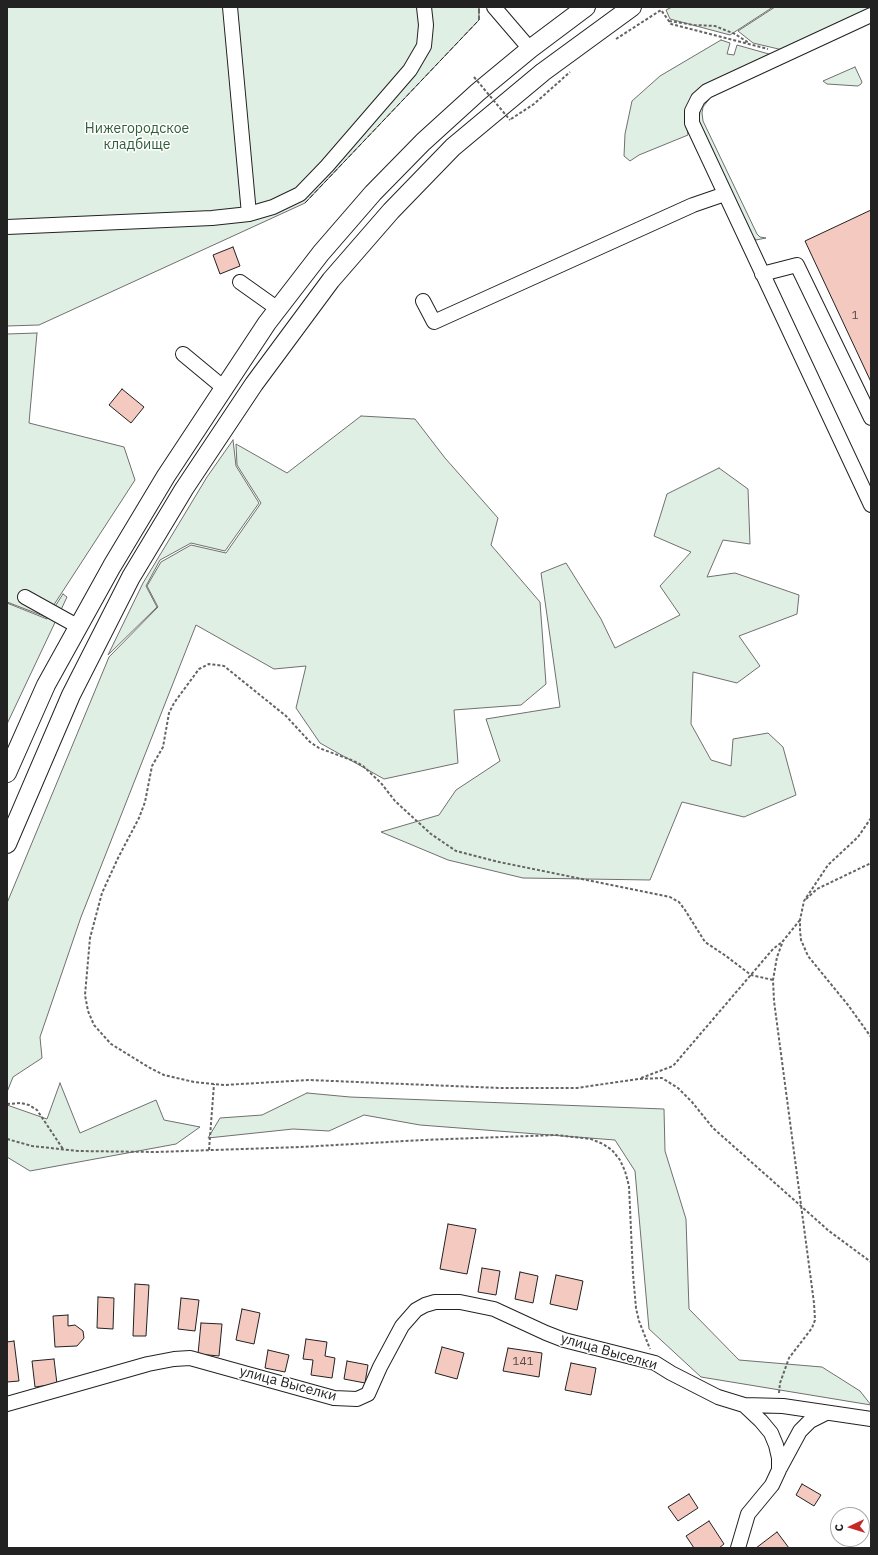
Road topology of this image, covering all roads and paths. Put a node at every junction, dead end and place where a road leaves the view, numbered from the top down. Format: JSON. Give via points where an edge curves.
{"nodes":[{"id":1,"x":230,"y":7,"type":"edge"},
{"id":2,"x":424,"y":7,"type":"edge"},
{"id":3,"x":494,"y":7,"type":"edge"},
{"id":4,"x":586,"y":7,"type":"edge"},
{"id":5,"x":632,"y":7,"type":"edge"},
{"id":6,"x":871,"y":15,"type":"edge"},
{"id":7,"x":669,"y":21,"type":"junction"},
{"id":8,"x":614,"y":40,"type":"dead end"},
{"id":9,"x":751,"y":44,"type":"junction"},
{"id":10,"x":530,"y":49,"type":"junction"},
{"id":11,"x":789,"y":54,"type":"junction"},
{"id":12,"x":576,"y":68,"type":"dead end"},
{"id":13,"x":474,"y":77,"type":"dead end"},
{"id":14,"x":724,"y":194,"type":"junction"},
{"id":15,"x":249,"y":214,"type":"junction"},
{"id":16,"x":7,"y":227,"type":"edge"},
{"id":17,"x":762,"y":274,"type":"junction"},
{"id":18,"x":240,"y":282,"type":"dead end"},
{"id":19,"x":423,"y":301,"type":"dead end"},
{"id":20,"x":278,"y":309,"type":"junction"},
{"id":21,"x":183,"y":354,"type":"dead end"},
{"id":22,"x":224,"y":388,"type":"junction"},
{"id":23,"x":871,"y":418,"type":"edge"},
{"id":24,"x":871,"y":506,"type":"edge"},
{"id":25,"x":25,"y":597,"type":"dead end"},
{"id":26,"x":78,"y":627,"type":"junction"},
{"id":27,"x":7,"y":773,"type":"edge"},
{"id":28,"x":871,"y":818,"type":"edge"},
{"id":29,"x":7,"y":844,"type":"edge"},
{"id":30,"x":871,"y":863,"type":"edge"},
{"id":31,"x":804,"y":901,"type":"junction"},
{"id":32,"x":800,"y":920,"type":"junction"},
{"id":33,"x":783,"y":941,"type":"junction"},
{"id":34,"x":751,"y":975,"type":"junction"},
{"id":35,"x":773,"y":980,"type":"junction"},
{"id":36,"x":871,"y":1037,"type":"edge"},
{"id":37,"x":638,"y":1079,"type":"junction"},
{"id":38,"x":214,"y":1084,"type":"junction"},
{"id":39,"x":7,"y":1104,"type":"edge"},
{"id":40,"x":7,"y":1139,"type":"edge"},
{"id":41,"x":62,"y":1149,"type":"junction"},
{"id":42,"x":209,"y":1150,"type":"junction"},
{"id":43,"x":801,"y":1206,"type":"junction"},
{"id":44,"x":871,"y":1262,"type":"edge"},
{"id":45,"x":655,"y":1363,"type":"junction"},
{"id":46,"x":7,"y":1404,"type":"edge"},
{"id":47,"x":744,"y":1405,"type":"junction"},
{"id":48,"x":783,"y":1406,"type":"junction"},
{"id":49,"x":826,"y":1413,"type":"junction"},
{"id":50,"x":871,"y":1419,"type":"edge"},
{"id":51,"x":779,"y":1470,"type":"junction"},
{"id":52,"x":738,"y":1548,"type":"edge"}],
"edges":[{"from":1,"to":15,"type":"street"},
{"from":2,"to":15,"type":"street","via":[[424,46],[410,70],[300,194],[274,207]]},
{"from":3,"to":10,"type":"street"},
{"from":4,"to":10,"type":"main road"},
{"from":5,"to":29,"type":"main road","via":[[543,72],[453,147],[391,211],[331,280],[254,384],[184,489],[131,577],[71,695]]},
{"from":6,"to":11,"type":"street"},
{"from":7,"to":8,"type":"path","via":[[661,10]]},
{"from":7,"to":9,"type":"path","via":[[671,24]]},
{"from":7,"to":9,"type":"path","via":[[715,26]]},
{"from":9,"to":11,"type":"path"},
{"from":10,"to":20,"type":"main road","via":[[423,142],[373,193],[321,253]]},
{"from":11,"to":14,"type":"street","via":[[707,91],[698,98],[692,111],[692,123]]},
{"from":12,"to":13,"type":"path","bridge":true,"via":[[534,104],[510,120]]},
{"from":14,"to":17,"type":"street"},
{"from":14,"to":19,"type":"street","via":[[693,205],[434,322]]},
{"from":15,"to":16,"type":"street","via":[[212,218]]},
{"from":17,"to":23,"type":"street","via":[[797,266]]},
{"from":17,"to":24,"type":"street"},
{"from":18,"to":20,"type":"street"},
{"from":20,"to":22,"type":"main road"},
{"from":21,"to":22,"type":"street"},
{"from":22,"to":26,"type":"main road","via":[[166,476]]},
{"from":25,"to":26,"type":"street"},
{"from":26,"to":27,"type":"main road","via":[[46,685]]},
{"from":28,"to":31,"type":"path","via":[[858,837],[828,865]]},
{"from":30,"to":31,"type":"path","via":[[817,890]]},
{"from":31,"to":32,"type":"path"},
{"from":32,"to":33,"type":"path"},
{"from":32,"to":36,"type":"path","via":[[801,940],[808,956]]},
{"from":33,"to":34,"type":"path"},
{"from":33,"to":35,"type":"path"},
{"from":34,"to":35,"type":"path"},
{"from":34,"to":37,"type":"path","via":[[673,1066]]},
{"from":34,"to":38,"type":"path","via":[[705,942],[679,902],[670,897],[499,862],[456,850],[431,834],[395,801],[363,766],[319,748],[286,716],[224,666],[209,664],[199,668],[169,713],[162,747],[152,766],[139,818],[102,893],[90,938],[84,995],[94,1025],[111,1044],[164,1074]]},
{"from":35,"to":43,"type":"path"},
{"from":37,"to":38,"type":"path","via":[[577,1088],[500,1088],[309,1080]]},
{"from":37,"to":43,"type":"path","via":[[662,1078],[678,1088],[713,1128]]},
{"from":38,"to":42,"type":"path"},
{"from":39,"to":41,"type":"path","via":[[21,1103],[36,1110]]},
{"from":40,"to":41,"type":"path","via":[[32,1146]]},
{"from":41,"to":42,"type":"path","via":[[156,1152]]},
{"from":42,"to":45,"type":"path","via":[[556,1135],[591,1139],[603,1144],[620,1160],[629,1186],[636,1308]]},
{"from":43,"to":44,"type":"path"},
{"from":43,"to":48,"type":"path","via":[[815,1320],[812,1328],[789,1358],[780,1383],[779,1396]]},
{"from":45,"to":46,"type":"street","name":"улица Выселки","via":[[564,1340],[494,1309],[460,1302],[435,1302],[416,1310],[402,1326],[368,1394],[357,1399],[334,1398],[190,1358],[174,1358]]},
{"from":45,"to":47,"type":"street","name":"улица Выселки","via":[[718,1397]]},
{"from":47,"to":48,"type":"street"},
{"from":47,"to":51,"type":"street","via":[[771,1433],[779,1458]]},
{"from":48,"to":49,"type":"street"},
{"from":49,"to":50,"type":"street"},
{"from":49,"to":51,"type":"street","via":[[800,1431]]},
{"from":51,"to":52,"type":"street","via":[[772,1485],[748,1514]]}]}
